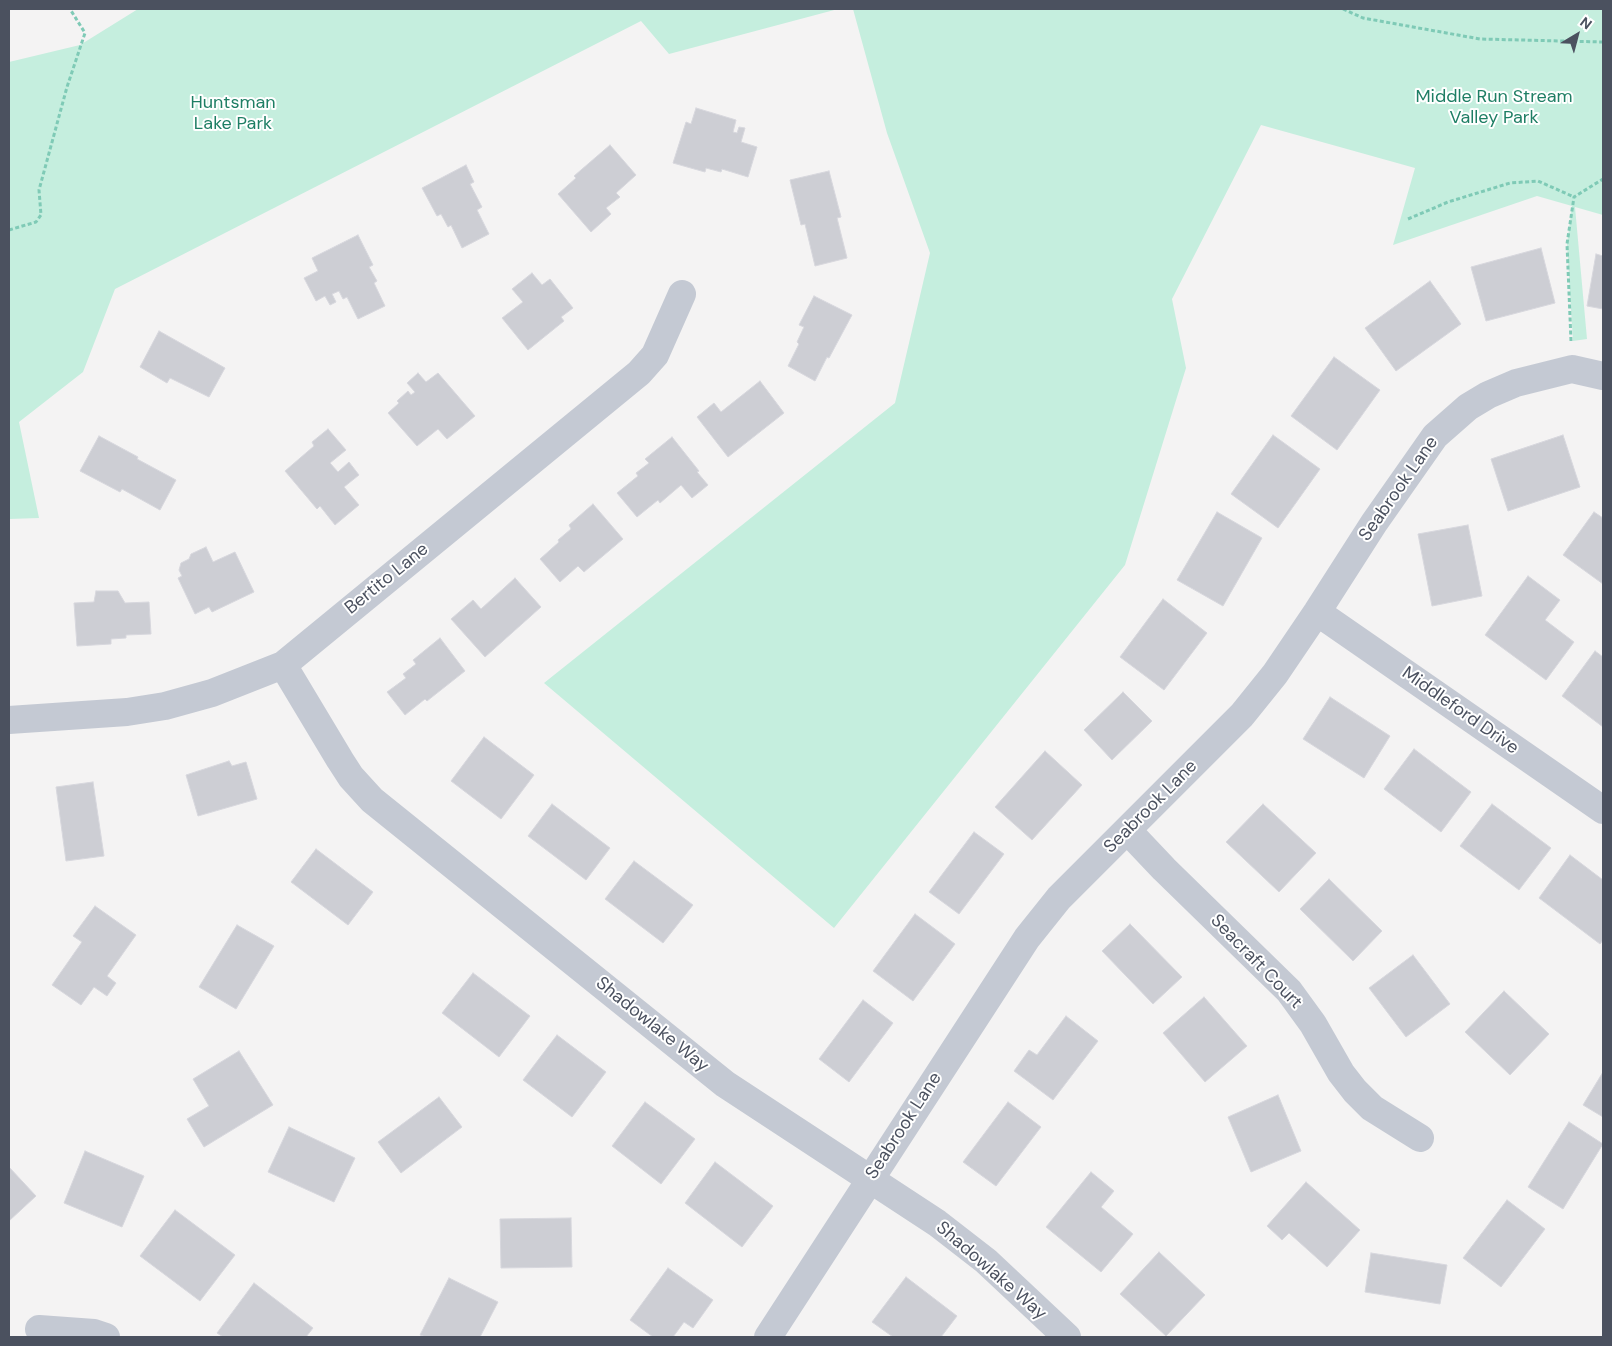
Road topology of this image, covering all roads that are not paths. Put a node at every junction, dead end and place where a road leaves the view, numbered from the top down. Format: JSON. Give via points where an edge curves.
{"nodes":[{"id":1,"x":682,"y":294,"type":"dead end"},
{"id":2,"x":1603,"y":376,"type":"edge"},
{"id":3,"x":1317,"y":612,"type":"junction"},
{"id":4,"x":283,"y":665,"type":"junction"},
{"id":5,"x":9,"y":720,"type":"edge"},
{"id":6,"x":1603,"y":810,"type":"edge"},
{"id":7,"x":1128,"y":831,"type":"junction"},
{"id":8,"x":1420,"y":1138,"type":"dead end"},
{"id":9,"x":870,"y":1179,"type":"junction"},
{"id":10,"x":39,"y":1329,"type":"dead end"},
{"id":11,"x":106,"y":1337,"type":"edge"},
{"id":12,"x":768,"y":1337,"type":"edge"},
{"id":13,"x":1067,"y":1337,"type":"edge"}],
"edges":[{"from":1,"to":4,"type":"street","name":"Bertito Lane","via":[[655,355],[639,373]]},
{"from":2,"to":3,"type":"street","name":"Seabrook Lane","via":[[1572,369],[1516,383],[1488,394],[1468,407],[1435,436]]},
{"from":3,"to":6,"type":"street","name":"Middleford Drive"},
{"from":3,"to":7,"type":"street","name":"Seabrook Lane","via":[[1275,674],[1242,715]]},
{"from":4,"to":5,"type":"street","name":"Bertito Lane","via":[[212,693],[165,706],[128,712]]},
{"from":4,"to":9,"type":"street","name":"Shadowlake Way","via":[[340,760],[372,800],[725,1084]]},
{"from":7,"to":8,"type":"street","name":"Seacraft Court","via":[[1289,991],[1355,1091],[1372,1108]]},
{"from":7,"to":9,"type":"street","name":"Seabrook Lane","via":[[1060,898],[1027,938]]},
{"from":9,"to":12,"type":"street","name":"Seabrook Lane"},
{"from":9,"to":13,"type":"street","name":"Shadowlake Way","via":[[937,1223],[986,1261]]},
{"from":10,"to":11,"type":"street","via":[[94,1333]]}]}
